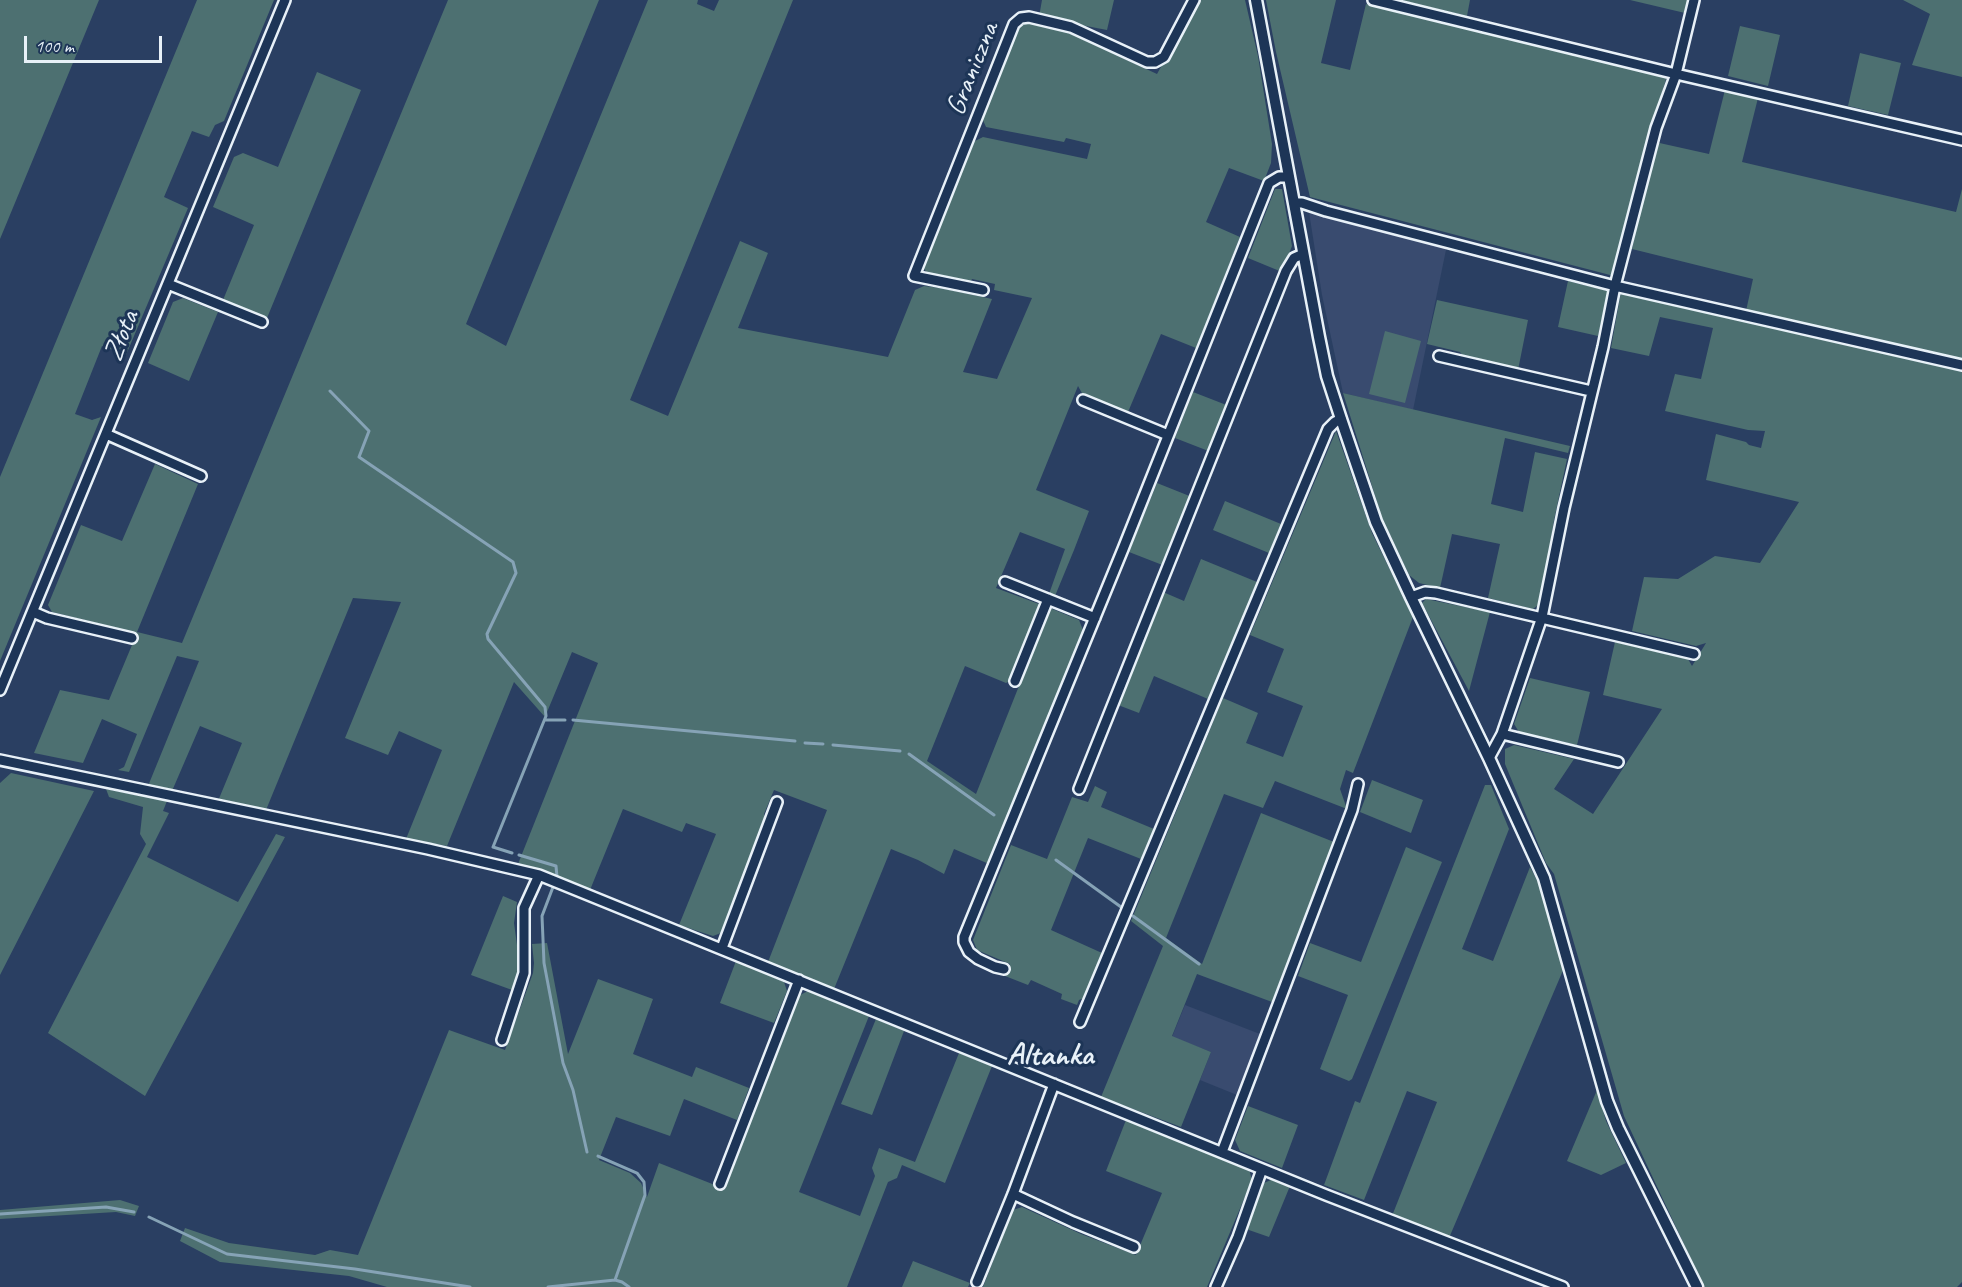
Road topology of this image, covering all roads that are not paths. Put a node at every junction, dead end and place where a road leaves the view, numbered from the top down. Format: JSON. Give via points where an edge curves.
{"nodes":[{"id":1,"x":285,"y":0,"type":"edge"},
{"id":2,"x":1194,"y":0,"type":"edge"},
{"id":3,"x":1256,"y":0,"type":"edge"},
{"id":4,"x":1373,"y":0,"type":"edge"},
{"id":5,"x":1694,"y":0,"type":"edge"},
{"id":6,"x":1676,"y":74,"type":"junction"},
{"id":7,"x":1962,"y":140,"type":"edge"},
{"id":8,"x":1289,"y":177,"type":"junction"},
{"id":9,"x":1294,"y":203,"type":"junction"},
{"id":10,"x":1303,"y":254,"type":"junction"},
{"id":11,"x":168,"y":284,"type":"junction"},
{"id":12,"x":1615,"y":286,"type":"junction"},
{"id":13,"x":982,"y":290,"type":"dead end"},
{"id":14,"x":262,"y":322,"type":"dead end"},
{"id":15,"x":1439,"y":356,"type":"dead end"},
{"id":16,"x":1962,"y":366,"type":"edge"},
{"id":17,"x":1591,"y":391,"type":"junction"},
{"id":18,"x":1083,"y":400,"type":"dead end"},
{"id":19,"x":1341,"y":419,"type":"junction"},
{"id":20,"x":106,"y":434,"type":"junction"},
{"id":21,"x":1168,"y":435,"type":"junction"},
{"id":22,"x":201,"y":476,"type":"dead end"},
{"id":23,"x":1005,"y":582,"type":"dead end"},
{"id":24,"x":1411,"y":597,"type":"junction"},
{"id":25,"x":1048,"y":599,"type":"junction"},
{"id":26,"x":33,"y":612,"type":"junction"},
{"id":27,"x":1542,"y":617,"type":"junction"},
{"id":28,"x":1095,"y":618,"type":"junction"},
{"id":29,"x":132,"y":638,"type":"dead end"},
{"id":30,"x":1694,"y":654,"type":"dead end"},
{"id":31,"x":1015,"y":681,"type":"dead end"},
{"id":32,"x":0,"y":690,"type":"edge"},
{"id":33,"x":1502,"y":734,"type":"junction"},
{"id":34,"x":1489,"y":758,"type":"junction"},
{"id":35,"x":0,"y":760,"type":"edge"},
{"id":36,"x":1618,"y":762,"type":"dead end"},
{"id":37,"x":1358,"y":783,"type":"dead end"},
{"id":38,"x":1079,"y":789,"type":"dead end"},
{"id":39,"x":777,"y":802,"type":"dead end"},
{"id":40,"x":539,"y":875,"type":"junction"},
{"id":41,"x":722,"y":948,"type":"junction"},
{"id":42,"x":1004,"y":969,"type":"dead end"},
{"id":43,"x":799,"y":980,"type":"junction"},
{"id":44,"x":1080,"y":1022,"type":"dead end"},
{"id":45,"x":502,"y":1040,"type":"dead end"},
{"id":46,"x":1054,"y":1084,"type":"junction"},
{"id":47,"x":1222,"y":1152,"type":"junction"},
{"id":48,"x":1262,"y":1168,"type":"junction"},
{"id":49,"x":720,"y":1184,"type":"dead end"},
{"id":50,"x":1013,"y":1194,"type":"junction"},
{"id":51,"x":1134,"y":1247,"type":"dead end"},
{"id":52,"x":977,"y":1282,"type":"dead end"},
{"id":53,"x":1216,"y":1287,"type":"edge"},
{"id":54,"x":1563,"y":1287,"type":"edge"},
{"id":55,"x":1697,"y":1287,"type":"edge"}],
"edges":[{"from":1,"to":11,"type":"street","name":"Złota"},
{"from":2,"to":13,"type":"street","name":"Graniczna","via":[[1164,57],[1155,62],[1147,62],[1071,27],[1029,17],[1014,24],[914,276]]},
{"from":3,"to":8,"type":"street"},
{"from":4,"to":6,"type":"street"},
{"from":5,"to":6,"type":"street"},
{"from":6,"to":7,"type":"street"},
{"from":6,"to":12,"type":"street","via":[[1656,128]]},
{"from":8,"to":9,"type":"street"},
{"from":8,"to":21,"type":"street","via":[[1269,183]]},
{"from":9,"to":10,"type":"street"},
{"from":9,"to":12,"type":"street"},
{"from":10,"to":19,"type":"street","via":[[1325,368]]},
{"from":10,"to":38,"type":"street","via":[[1294,258],[1286,271]]},
{"from":11,"to":14,"type":"street"},
{"from":11,"to":20,"type":"street","name":"Złota"},
{"from":12,"to":16,"type":"street"},
{"from":12,"to":17,"type":"street"},
{"from":15,"to":17,"type":"street"},
{"from":17,"to":27,"type":"street"},
{"from":18,"to":21,"type":"street"},
{"from":19,"to":24,"type":"street","via":[[1376,522]]},
{"from":19,"to":44,"type":"street","via":[[1329,429]]},
{"from":20,"to":22,"type":"street"},
{"from":20,"to":26,"type":"street","name":"Złota"},
{"from":21,"to":28,"type":"street"},
{"from":23,"to":25,"type":"street"},
{"from":24,"to":27,"type":"street","via":[[1436,593]]},
{"from":24,"to":34,"type":"street"},
{"from":25,"to":28,"type":"street"},
{"from":25,"to":31,"type":"street"},
{"from":26,"to":29,"type":"street"},
{"from":26,"to":32,"type":"street","name":"Złota"},
{"from":27,"to":30,"type":"street"},
{"from":27,"to":33,"type":"street"},
{"from":28,"to":42,"type":"street","via":[[964,937],[969,952]]},
{"from":33,"to":34,"type":"street"},
{"from":33,"to":36,"type":"street"},
{"from":34,"to":55,"type":"street","via":[[1546,886],[1607,1101]]},
{"from":35,"to":40,"type":"street"},
{"from":37,"to":47,"type":"street","via":[[1352,810]]},
{"from":39,"to":41,"type":"street"},
{"from":40,"to":41,"type":"street"},
{"from":40,"to":45,"type":"street","via":[[524,908],[524,973]]},
{"from":41,"to":43,"type":"street"},
{"from":43,"to":46,"type":"street"},
{"from":43,"to":49,"type":"street"},
{"from":46,"to":47,"type":"street"},
{"from":46,"to":50,"type":"street"},
{"from":47,"to":48,"type":"street"},
{"from":48,"to":53,"type":"street"},
{"from":48,"to":54,"type":"street"},
{"from":50,"to":51,"type":"street"},
{"from":50,"to":52,"type":"street"}]}
